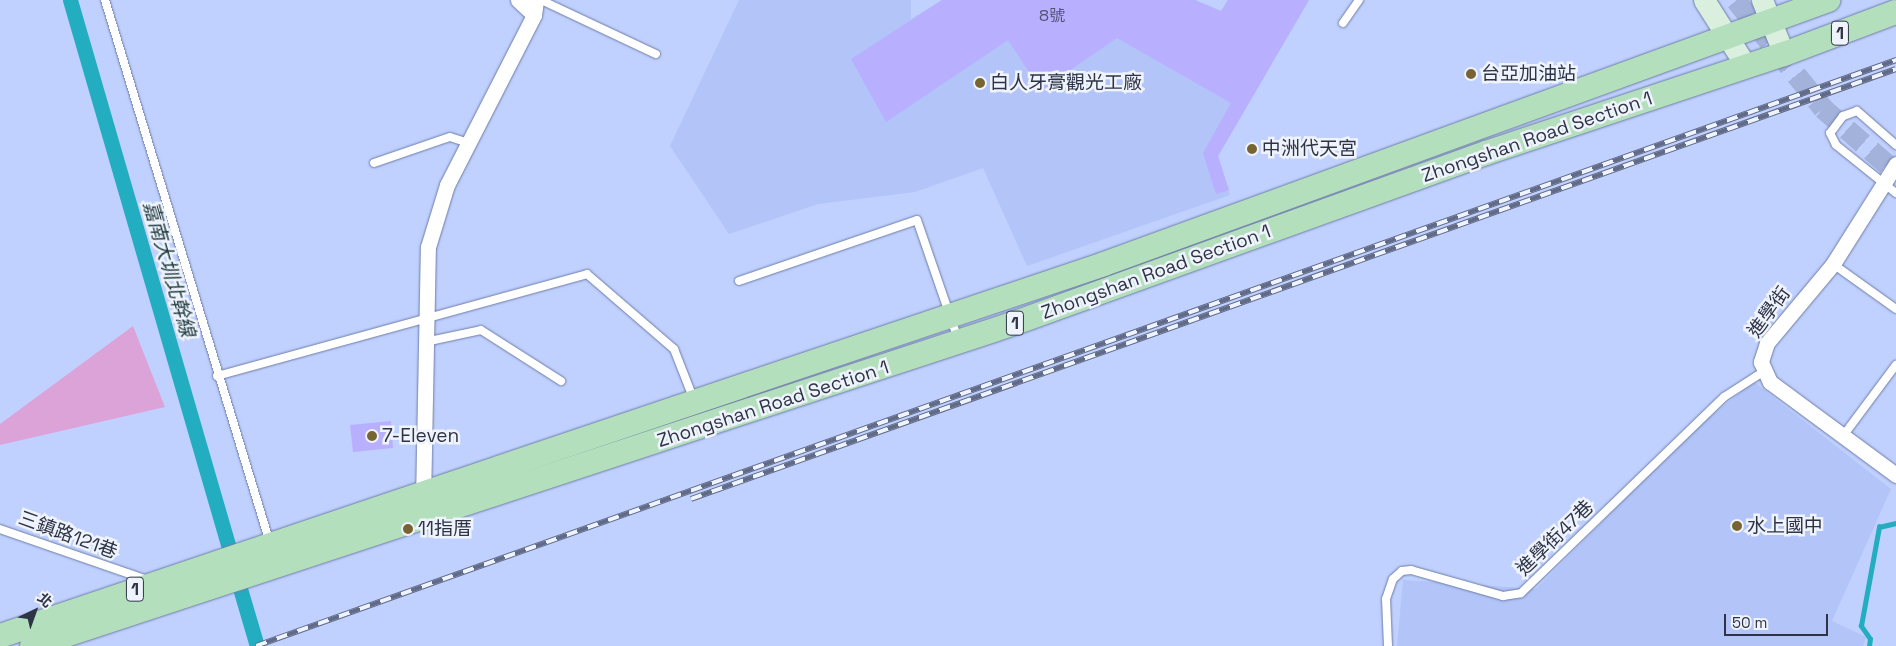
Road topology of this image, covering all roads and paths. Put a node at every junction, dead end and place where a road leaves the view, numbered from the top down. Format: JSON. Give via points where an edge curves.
{"nodes":[{"id":1,"x":105,"y":0,"type":"edge"},
{"id":2,"x":518,"y":0,"type":"edge"},
{"id":3,"x":541,"y":0,"type":"edge"},
{"id":4,"x":1359,"y":0,"type":"edge"},
{"id":5,"x":1704,"y":0,"type":"edge"},
{"id":6,"x":1828,"y":0,"type":"edge"},
{"id":7,"x":535,"y":7,"type":"edge"},
{"id":8,"x":1767,"y":9,"type":"edge"},
{"id":9,"x":1896,"y":12,"type":"edge"},
{"id":10,"x":1343,"y":23,"type":"dead end"},
{"id":11,"x":1721,"y":26,"type":"junction"},
{"id":12,"x":656,"y":54,"type":"dead end"},
{"id":13,"x":1784,"y":54,"type":"junction"},
{"id":14,"x":1746,"y":66,"type":"junction"},
{"id":15,"x":1480,"y":124,"type":"junction"},
{"id":16,"x":468,"y":143,"type":"junction"},
{"id":17,"x":1896,"y":145,"type":"edge"},
{"id":18,"x":1486,"y":153,"type":"junction"},
{"id":19,"x":374,"y":163,"type":"dead end"},
{"id":20,"x":1896,"y":164,"type":"edge"},
{"id":21,"x":1882,"y":182,"type":"junction"},
{"id":22,"x":1896,"y":193,"type":"edge"},
{"id":23,"x":1832,"y":264,"type":"junction"},
{"id":24,"x":739,"y":281,"type":"dead end"},
{"id":25,"x":1896,"y":309,"type":"edge"},
{"id":26,"x":947,"y":316,"type":"junction"},
{"id":27,"x":426,"y":317,"type":"junction"},
{"id":28,"x":425,"y":342,"type":"junction"},
{"id":29,"x":959,"y":342,"type":"junction"},
{"id":30,"x":1896,"y":364,"type":"edge"},
{"id":31,"x":1763,"y":372,"type":"junction"},
{"id":32,"x":216,"y":376,"type":"junction"},
{"id":33,"x":561,"y":381,"type":"dead end"},
{"id":34,"x":694,"y":402,"type":"junction"},
{"id":35,"x":1842,"y":436,"type":"junction"},
{"id":36,"x":1896,"y":475,"type":"edge"},
{"id":37,"x":423,"y":502,"type":"junction"},
{"id":38,"x":0,"y":528,"type":"edge"},
{"id":39,"x":274,"y":553,"type":"junction"},
{"id":40,"x":153,"y":583,"type":"junction"},
{"id":41,"x":0,"y":636,"type":"edge"},
{"id":42,"x":32,"y":646,"type":"edge"},
{"id":43,"x":1388,"y":646,"type":"edge"}],
"edges":[{"from":1,"to":32,"type":"lane"},
{"from":2,"to":7,"type":"street"},
{"from":3,"to":12,"type":"lane"},
{"from":4,"to":10,"type":"lane"},
{"from":5,"to":11,"type":"main road"},
{"from":6,"to":8,"type":"main road","number":"1"},
{"from":7,"to":16,"type":"street"},
{"from":8,"to":11,"type":"main road","number":"1"},
{"from":8,"to":13,"type":"main road"},
{"from":9,"to":13,"type":"main road","number":"1"},
{"from":11,"to":14,"type":"main road"},
{"from":11,"to":15,"type":"main road","name":"Zhongshan Road Section 1","number":"1"},
{"from":13,"to":14,"type":"main road","number":"1"},
{"from":14,"to":18,"type":"main road","name":"Zhongshan Road Section 1","number":"1"},
{"from":15,"to":18,"type":"main road"},
{"from":15,"to":26,"type":"main road","name":"Zhongshan Road Section 1","number":"1","via":[[1104,264]]},
{"from":16,"to":19,"type":"lane","via":[[450,137]]},
{"from":16,"to":27,"type":"street","via":[[447,185],[428,247]]},
{"from":17,"to":21,"type":"lane","via":[[1857,111],[1843,116],[1830,132],[1836,145]]},
{"from":18,"to":29,"type":"main road","name":"Zhongshan Road Section 1","number":"1"},
{"from":20,"to":21,"type":"street","name":"進學街"},
{"from":21,"to":22,"type":"lane"},
{"from":21,"to":23,"type":"street","name":"進學街"},
{"from":23,"to":25,"type":"lane"},
{"from":23,"to":31,"type":"street","name":"進學街","via":[[1767,343],[1761,362]]},
{"from":24,"to":26,"type":"lane","via":[[917,220]]},
{"from":26,"to":29,"type":"lane"},
{"from":26,"to":34,"type":"main road","name":"Zhongshan Road Section 1","number":"1"},
{"from":27,"to":28,"type":"street"},
{"from":27,"to":32,"type":"lane"},
{"from":27,"to":34,"type":"lane","via":[[587,274],[674,350]]},
{"from":28,"to":33,"type":"lane","via":[[481,330]]},
{"from":28,"to":37,"type":"street"},
{"from":29,"to":37,"type":"main road","name":"Zhongshan Road Section 1","number":"1","via":[[683,435]]},
{"from":30,"to":35,"type":"lane"},
{"from":31,"to":35,"type":"street"},
{"from":31,"to":43,"type":"lane","name":"進學街47巷","via":[[1724,397],[1521,593],[1503,596],[1411,570],[1402,571],[1392,579],[1386,599]]},
{"from":32,"to":39,"type":"lane"},
{"from":34,"to":37,"type":"main road","name":"Zhongshan Road Section 1","number":"1"},
{"from":35,"to":36,"type":"street"},
{"from":37,"to":39,"type":"main road","name":"Zhongshan Road Section 1","number":"1"},
{"from":38,"to":40,"type":"lane","name":"三鎮路121巷"},
{"from":39,"to":40,"type":"main road","number":"1"},
{"from":39,"to":42,"type":"main road","number":"1"},
{"from":40,"to":41,"type":"main road","number":"1"}]}
